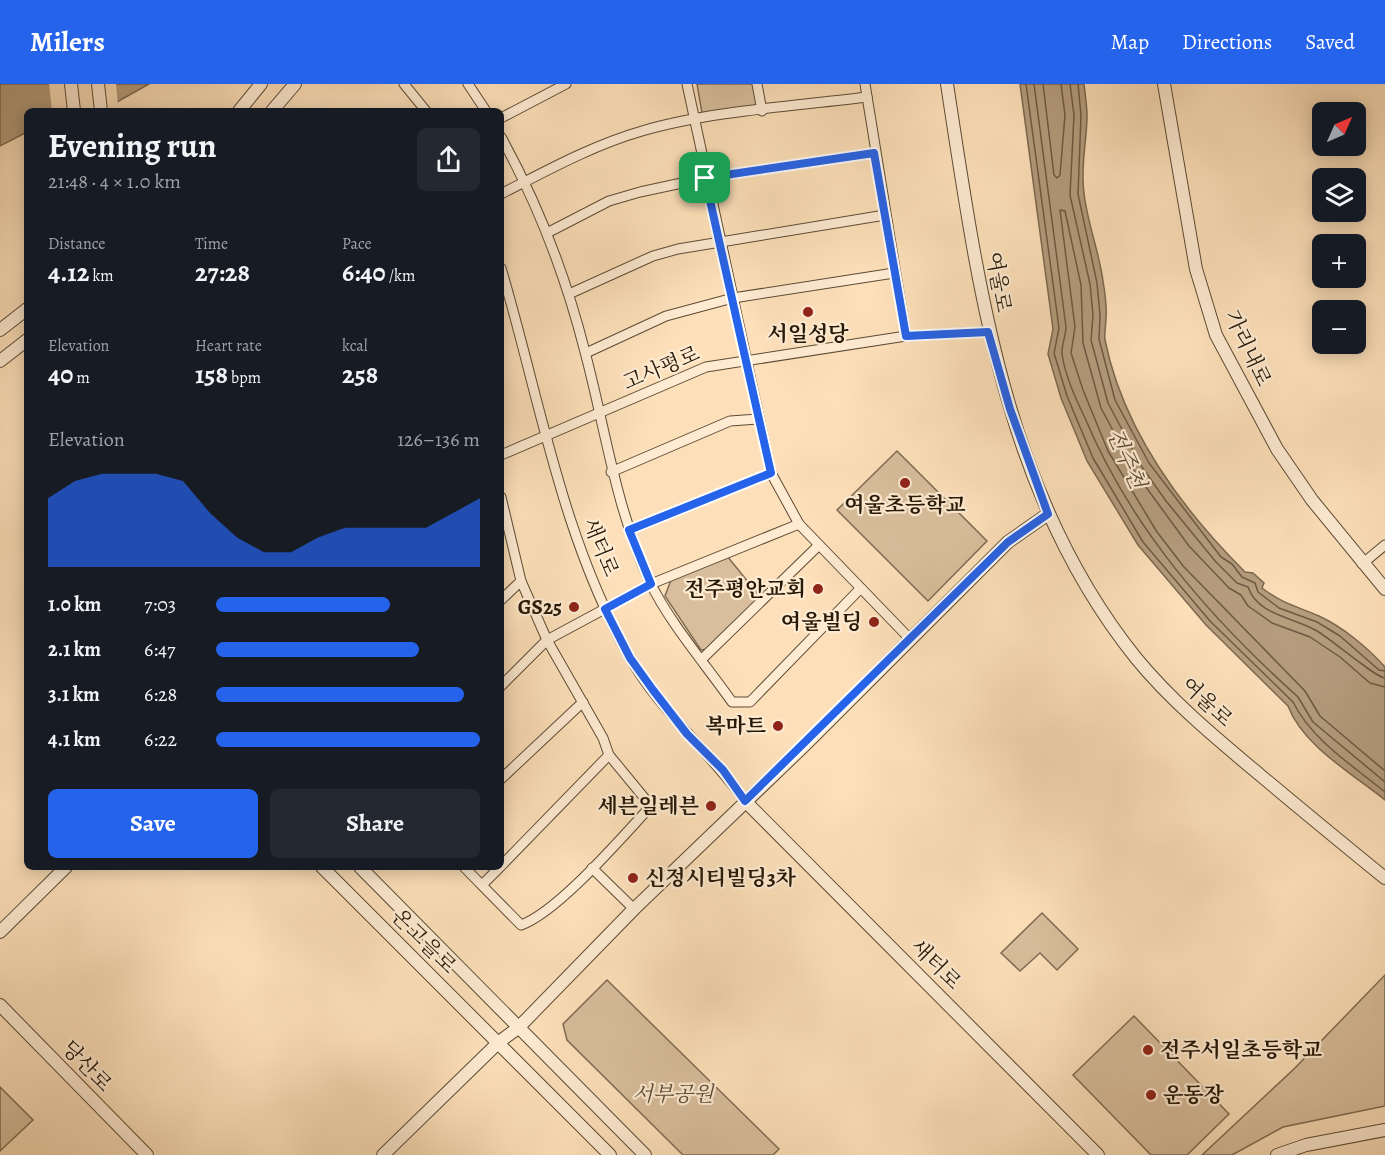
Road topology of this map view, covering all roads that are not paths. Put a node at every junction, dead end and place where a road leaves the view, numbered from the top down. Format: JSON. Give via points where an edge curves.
{"nodes":[{"id":1,"x":71,"y":84,"type":"edge"},
{"id":2,"x":98,"y":84,"type":"edge"},
{"id":3,"x":261,"y":84,"type":"edge"},
{"id":4,"x":295,"y":84,"type":"edge"},
{"id":5,"x":404,"y":84,"type":"edge"},
{"id":6,"x":468,"y":84,"type":"edge"},
{"id":7,"x":566,"y":84,"type":"edge"},
{"id":8,"x":687,"y":84,"type":"edge"},
{"id":9,"x":757,"y":84,"type":"edge"},
{"id":10,"x":865,"y":84,"type":"edge"},
{"id":11,"x":947,"y":84,"type":"edge"},
{"id":12,"x":1164,"y":84,"type":"edge"},
{"id":13,"x":867,"y":97,"type":"junction"},
{"id":14,"x":74,"y":108,"type":"edge"},
{"id":15,"x":101,"y":108,"type":"edge"},
{"id":16,"x":241,"y":108,"type":"edge"},
{"id":17,"x":275,"y":108,"type":"edge"},
{"id":18,"x":424,"y":108,"type":"edge"},
{"id":19,"x":484,"y":108,"type":"edge"},
{"id":20,"x":762,"y":111,"type":"junction"},
{"id":21,"x":504,"y":116,"type":"edge"},
{"id":22,"x":694,"y":120,"type":"junction"},
{"id":23,"x":504,"y":142,"type":"edge"},
{"id":24,"x":874,"y":153,"type":"junction"},
{"id":25,"x":705,"y":178,"type":"junction"},
{"id":26,"x":526,"y":182,"type":"junction"},
{"id":27,"x":504,"y":193,"type":"edge"},
{"id":28,"x":885,"y":215,"type":"junction"},
{"id":29,"x":546,"y":233,"type":"junction"},
{"id":30,"x":720,"y":242,"type":"junction"},
{"id":31,"x":894,"y":273,"type":"junction"},
{"id":32,"x":504,"y":279,"type":"edge"},
{"id":33,"x":569,"y":294,"type":"junction"},
{"id":34,"x":733,"y":298,"type":"junction"},
{"id":35,"x":24,"y":311,"type":"edge"},
{"id":36,"x":0,"y":330,"type":"edge"},
{"id":37,"x":988,"y":332,"type":"junction"},
{"id":38,"x":906,"y":336,"type":"junction"},
{"id":39,"x":24,"y":342,"type":"edge"},
{"id":40,"x":586,"y":353,"type":"junction"},
{"id":41,"x":746,"y":359,"type":"junction"},
{"id":42,"x":0,"y":361,"type":"edge"},
{"id":43,"x":598,"y":414,"type":"junction"},
{"id":44,"x":758,"y":419,"type":"junction"},
{"id":45,"x":545,"y":435,"type":"junction"},
{"id":46,"x":504,"y":454,"type":"edge"},
{"id":47,"x":611,"y":472,"type":"junction"},
{"id":48,"x":771,"y":473,"type":"junction"},
{"id":49,"x":1048,"y":514,"type":"junction"},
{"id":50,"x":504,"y":521,"type":"edge"},
{"id":51,"x":799,"y":524,"type":"junction"},
{"id":52,"x":629,"y":530,"type":"junction"},
{"id":53,"x":1385,"y":545,"type":"edge"},
{"id":54,"x":818,"y":546,"type":"junction"},
{"id":55,"x":1362,"y":564,"type":"junction"},
{"id":56,"x":521,"y":581,"type":"junction"},
{"id":57,"x":651,"y":584,"type":"junction"},
{"id":58,"x":860,"y":589,"type":"junction"},
{"id":59,"x":1385,"y":590,"type":"edge"},
{"id":60,"x":504,"y":597,"type":"edge"},
{"id":61,"x":605,"y":609,"type":"junction"},
{"id":62,"x":547,"y":640,"type":"junction"},
{"id":63,"x":911,"y":640,"type":"junction"},
{"id":64,"x":702,"y":659,"type":"junction"},
{"id":65,"x":504,"y":683,"type":"edge"},
{"id":66,"x":583,"y":702,"type":"junction"},
{"id":67,"x":609,"y":755,"type":"junction"},
{"id":68,"x":504,"y":776,"type":"edge"},
{"id":69,"x":745,"y":801,"type":"junction"},
{"id":70,"x":504,"y":862,"type":"edge"},
{"id":71,"x":592,"y":868,"type":"junction"},
{"id":72,"x":63,"y":870,"type":"edge"},
{"id":73,"x":325,"y":870,"type":"edge"},
{"id":74,"x":363,"y":870,"type":"edge"},
{"id":75,"x":467,"y":870,"type":"edge"},
{"id":76,"x":496,"y":870,"type":"edge"},
{"id":77,"x":1385,"y":878,"type":"edge"},
{"id":78,"x":482,"y":885,"type":"junction"},
{"id":79,"x":634,"y":909,"type":"junction"},
{"id":80,"x":0,"y":932,"type":"edge"},
{"id":81,"x":0,"y":1005,"type":"edge"},
{"id":82,"x":518,"y":1028,"type":"junction"},
{"id":83,"x":499,"y":1042,"type":"junction"},
{"id":84,"x":1385,"y":1130,"type":"edge"},
{"id":85,"x":147,"y":1155,"type":"edge"},
{"id":86,"x":383,"y":1155,"type":"edge"},
{"id":87,"x":610,"y":1155,"type":"edge"},
{"id":88,"x":645,"y":1155,"type":"edge"},
{"id":89,"x":1098,"y":1155,"type":"edge"},
{"id":90,"x":1277,"y":1155,"type":"edge"}],
"edges":[{"from":1,"to":14,"type":"street"},
{"from":2,"to":15,"type":"street"},
{"from":3,"to":16,"type":"street"},
{"from":4,"to":17,"type":"street"},
{"from":5,"to":18,"type":"street"},
{"from":6,"to":19,"type":"street"},
{"from":7,"to":21,"type":"street"},
{"from":8,"to":22,"type":"street"},
{"from":9,"to":20,"type":"street"},
{"from":10,"to":13,"type":"street"},
{"from":11,"to":37,"type":"street","name":"여울로"},
{"from":12,"to":55,"type":"street","name":"가리내로","via":[[1196,269],[1216,335],[1277,449]]},
{"from":13,"to":20,"type":"street"},
{"from":13,"to":24,"type":"street"},
{"from":20,"to":22,"type":"street"},
{"from":22,"to":25,"type":"street"},
{"from":22,"to":26,"type":"street","via":[[642,131]]},
{"from":23,"to":26,"type":"street"},
{"from":24,"to":25,"type":"street"},
{"from":24,"to":28,"type":"street"},
{"from":25,"to":29,"type":"street","via":[[609,201]]},
{"from":25,"to":30,"type":"street"},
{"from":26,"to":27,"type":"street"},
{"from":26,"to":29,"type":"street"},
{"from":28,"to":30,"type":"street"},
{"from":28,"to":31,"type":"street"},
{"from":29,"to":33,"type":"street"},
{"from":30,"to":33,"type":"street","via":[[653,256]]},
{"from":30,"to":34,"type":"street"},
{"from":31,"to":34,"type":"street"},
{"from":31,"to":38,"type":"street"},
{"from":32,"to":45,"type":"street","name":"새터로"},
{"from":33,"to":40,"type":"street"},
{"from":34,"to":40,"type":"street","via":[[666,316]]},
{"from":34,"to":41,"type":"street"},
{"from":35,"to":36,"type":"street"},
{"from":37,"to":38,"type":"street","name":"고사평로"},
{"from":37,"to":49,"type":"street","name":"여울로","via":[[1010,409]]},
{"from":38,"to":41,"type":"street","name":"고사평로"},
{"from":39,"to":42,"type":"street"},
{"from":40,"to":43,"type":"street"},
{"from":41,"to":43,"type":"street","name":"고사평로","via":[[706,367]]},
{"from":41,"to":44,"type":"street"},
{"from":43,"to":45,"type":"street","name":"고사평로"},
{"from":43,"to":47,"type":"street"},
{"from":44,"to":47,"type":"street","via":[[730,421]]},
{"from":44,"to":48,"type":"street"},
{"from":45,"to":46,"type":"street","name":"고사평로"},
{"from":45,"to":61,"type":"street","name":"새터로","via":[[572,529]]},
{"from":47,"to":52,"type":"street"},
{"from":48,"to":51,"type":"street"},
{"from":48,"to":52,"type":"street"},
{"from":49,"to":63,"type":"street","via":[[1008,542]]},
{"from":49,"to":77,"type":"street","name":"여울로","via":[[1095,601],[1158,683],[1214,736]]},
{"from":50,"to":56,"type":"street"},
{"from":51,"to":54,"type":"street"},
{"from":51,"to":57,"type":"street"},
{"from":52,"to":57,"type":"street"},
{"from":53,"to":55,"type":"street"},
{"from":54,"to":58,"type":"street"},
{"from":54,"to":64,"type":"street"},
{"from":55,"to":59,"type":"street","name":"가리내로"},
{"from":56,"to":60,"type":"street"},
{"from":56,"to":62,"type":"street"},
{"from":57,"to":61,"type":"street"},
{"from":57,"to":64,"type":"street"},
{"from":58,"to":63,"type":"street"},
{"from":58,"to":64,"type":"street","via":[[750,702],[732,702]]},
{"from":61,"to":62,"type":"street"},
{"from":61,"to":69,"type":"street","name":"새터로","via":[[641,674]]},
{"from":62,"to":65,"type":"street"},
{"from":62,"to":66,"type":"street"},
{"from":63,"to":69,"type":"street"},
{"from":66,"to":67,"type":"street"},
{"from":66,"to":68,"type":"street"},
{"from":67,"to":70,"type":"street"},
{"from":67,"to":71,"type":"street","via":[[651,806]]},
{"from":69,"to":79,"type":"street"},
{"from":69,"to":89,"type":"street","name":"새터로"},
{"from":71,"to":78,"type":"street","via":[[535,920],[521,925]]},
{"from":71,"to":79,"type":"street"},
{"from":72,"to":80,"type":"street"},
{"from":73,"to":83,"type":"street","name":"온고을로"},
{"from":74,"to":82,"type":"street","name":"온고을로"},
{"from":75,"to":78,"type":"street"},
{"from":76,"to":78,"type":"street"},
{"from":79,"to":82,"type":"street"},
{"from":81,"to":85,"type":"street","name":"당산로"},
{"from":82,"to":83,"type":"street"},
{"from":82,"to":88,"type":"street","name":"온고을로"},
{"from":83,"to":86,"type":"street"},
{"from":83,"to":87,"type":"street","name":"온고을로"},
{"from":84,"to":90,"type":"street","via":[[1306,1145]]}]}
